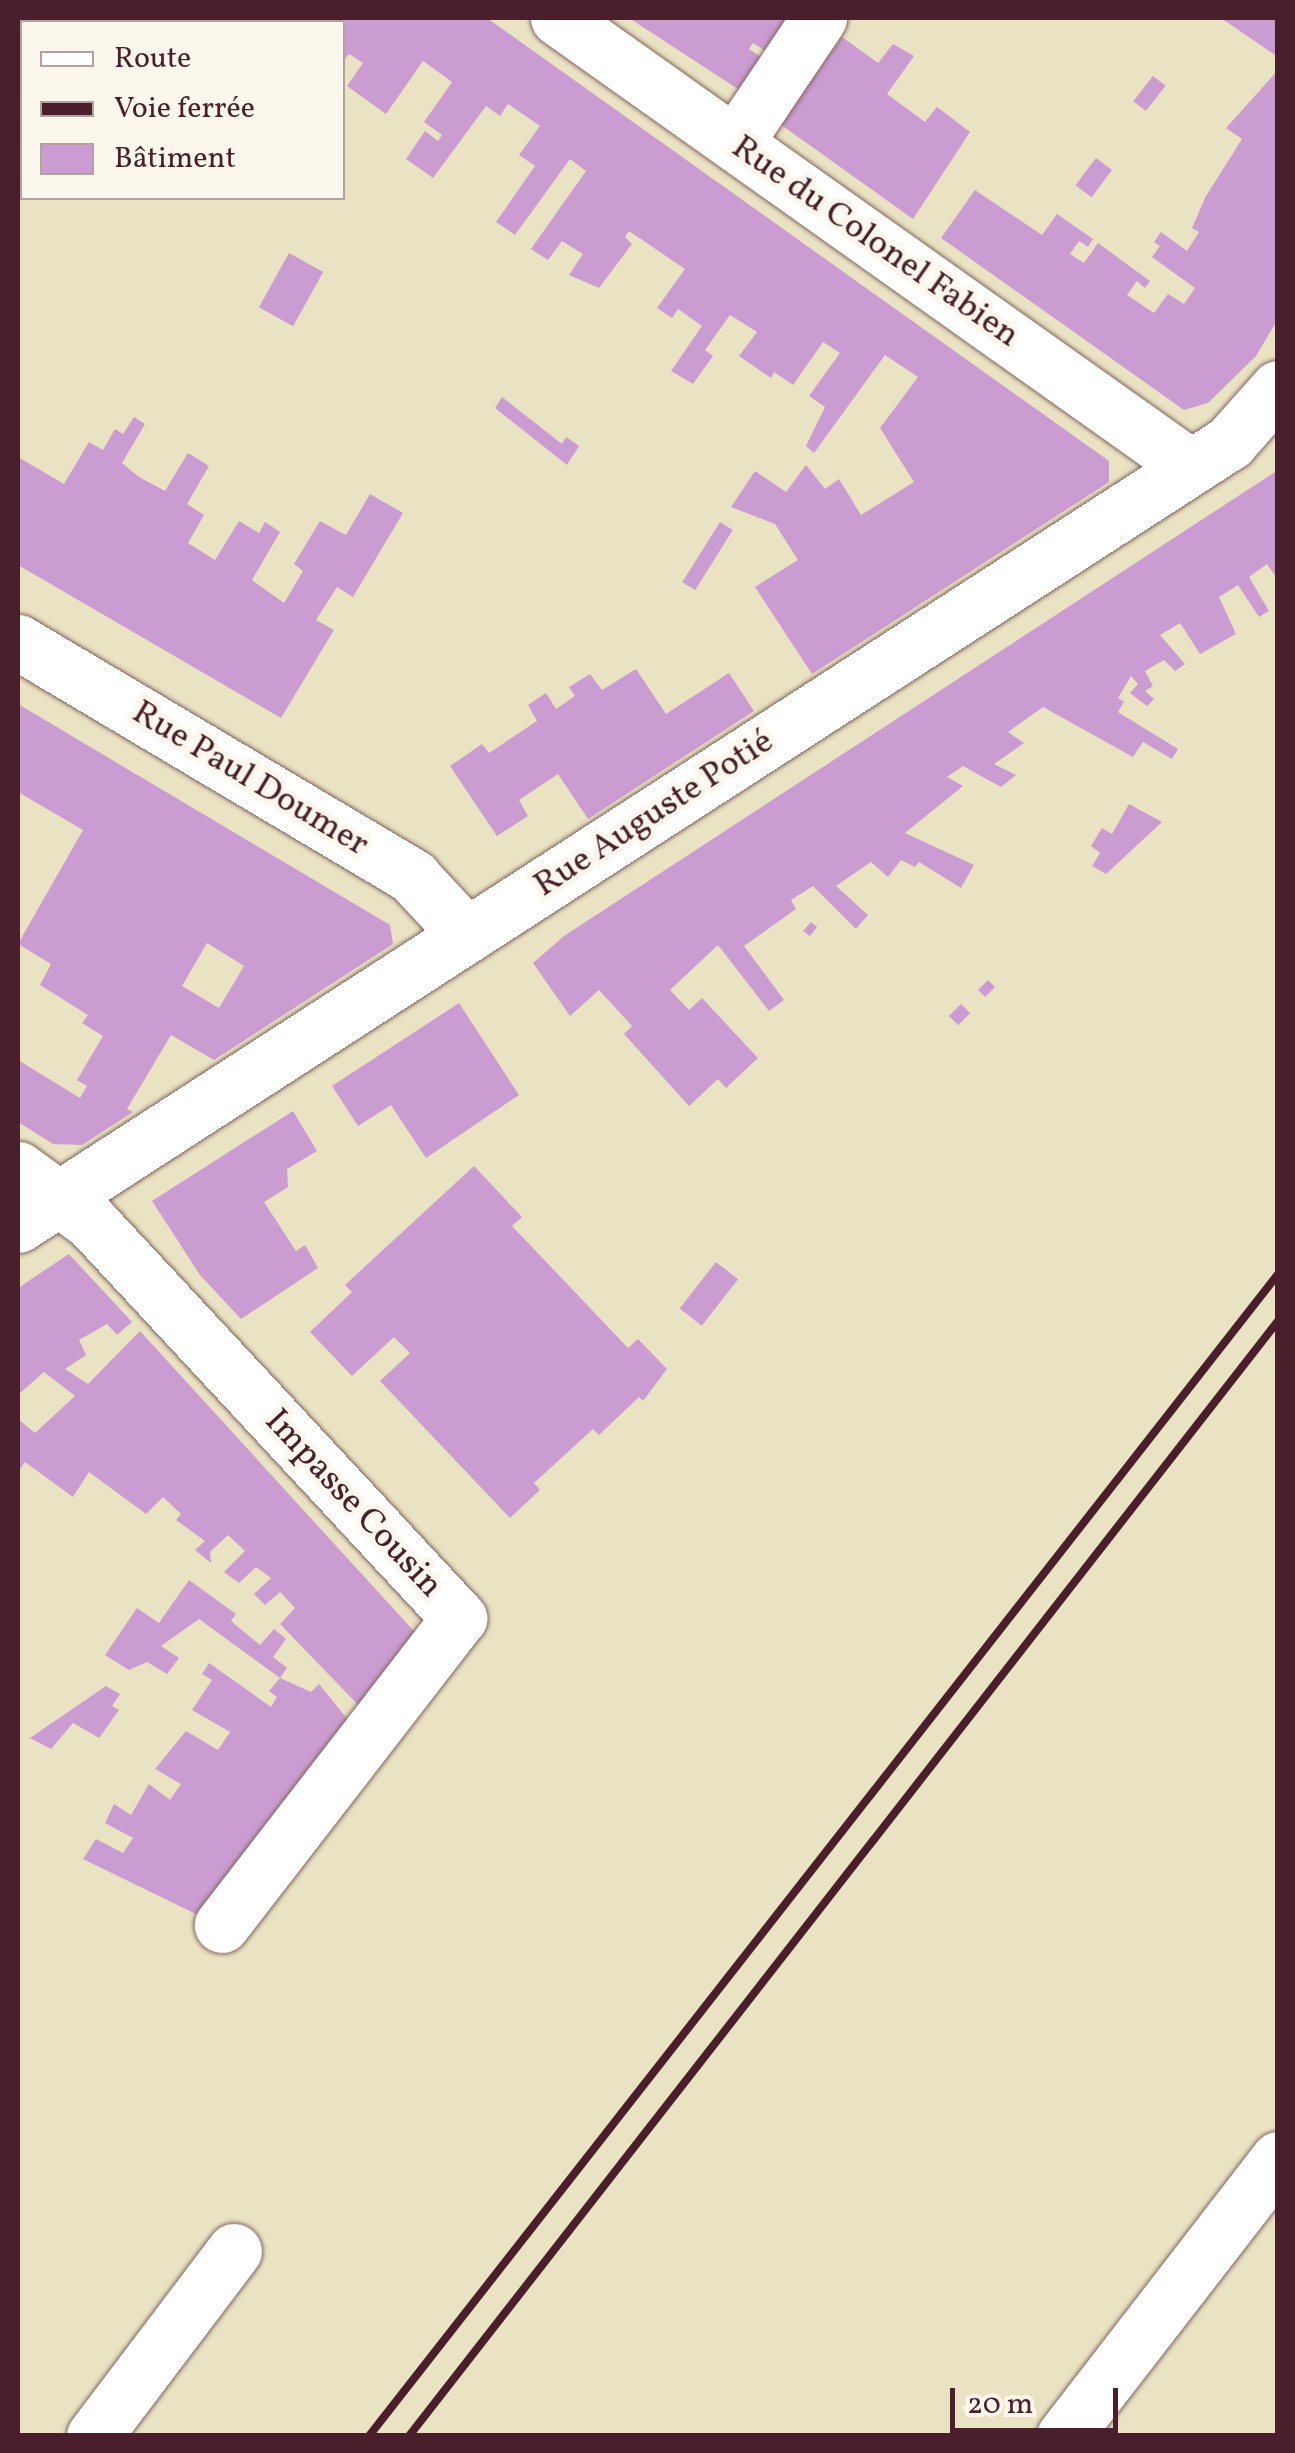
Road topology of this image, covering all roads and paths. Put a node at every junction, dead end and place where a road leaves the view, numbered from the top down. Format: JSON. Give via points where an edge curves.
{"nodes":[{"id":1,"x":558,"y":18,"type":"edge"},
{"id":2,"x":819,"y":18,"type":"edge"},
{"id":3,"x":735,"y":143,"type":"junction"},
{"id":4,"x":1278,"y":388,"type":"edge"},
{"id":5,"x":1191,"y":468,"type":"junction"},
{"id":6,"x":18,"y":642,"type":"edge"},
{"id":7,"x":467,"y":935,"type":"junction"},
{"id":8,"x":32,"y":1196,"type":"edge"},
{"id":9,"x":222,"y":1926,"type":"dead end"},
{"id":10,"x":1278,"y":2159,"type":"edge"},
{"id":11,"x":234,"y":2251,"type":"dead end"},
{"id":12,"x":94,"y":2436,"type":"edge"},
{"id":13,"x":1064,"y":2436,"type":"edge"}],
"edges":[{"from":1,"to":3,"type":"street","name":"Rue du Colonel Fabien"},
{"from":2,"to":3,"type":"street"},
{"from":3,"to":5,"type":"street","name":"Rue du Colonel Fabien"},
{"from":4,"to":5,"type":"street","name":"Rue Auguste Potié","via":[[1259,416]]},
{"from":5,"to":7,"type":"street","name":"Rue Auguste Potié"},
{"from":6,"to":7,"type":"street","name":"Rue Paul Doumer","via":[[413,876]]},
{"from":7,"to":8,"type":"street","name":"Rue Auguste Potié"},
{"from":8,"to":9,"type":"street","name":"Impasse Cousin","via":[[459,1618]]},
{"from":10,"to":13,"type":"street"},
{"from":11,"to":12,"type":"street"}]}
